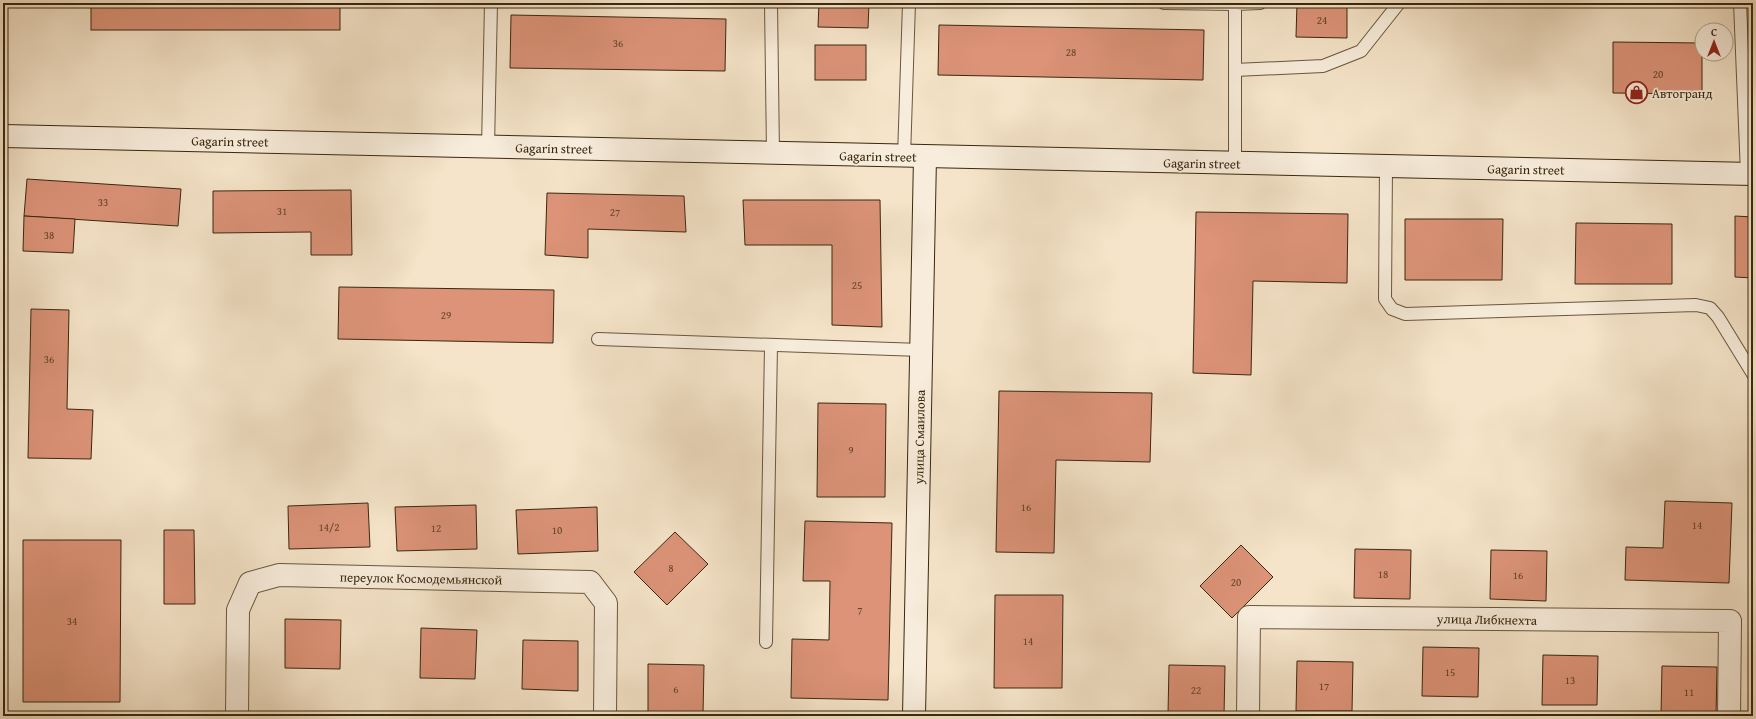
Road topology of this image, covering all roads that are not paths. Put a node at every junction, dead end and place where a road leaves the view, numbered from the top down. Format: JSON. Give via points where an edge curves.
{"nodes":[{"id":1,"x":491,"y":3,"type":"edge"},
{"id":2,"x":771,"y":3,"type":"edge"},
{"id":3,"x":909,"y":3,"type":"edge"},
{"id":4,"x":1164,"y":3,"type":"edge"},
{"id":5,"x":1260,"y":3,"type":"edge"},
{"id":6,"x":1399,"y":3,"type":"edge"},
{"id":7,"x":1740,"y":3,"type":"edge"},
{"id":8,"x":1235,"y":4,"type":"junction"},
{"id":9,"x":1235,"y":70,"type":"junction"},
{"id":10,"x":3,"y":136,"type":"edge"},
{"id":11,"x":488,"y":147,"type":"junction"},
{"id":12,"x":773,"y":154,"type":"junction"},
{"id":13,"x":915,"y":157,"type":"junction"},
{"id":14,"x":1235,"y":163,"type":"junction"},
{"id":15,"x":1386,"y":166,"type":"junction"},
{"id":16,"x":1750,"y":174,"type":"edge"},
{"id":17,"x":598,"y":339,"type":"dead end"},
{"id":18,"x":771,"y":345,"type":"junction"},
{"id":19,"x":921,"y":350,"type":"junction"},
{"id":20,"x":1753,"y":374,"type":"edge"},
{"id":21,"x":766,"y":642,"type":"dead end"},
{"id":22,"x":237,"y":716,"type":"edge"},
{"id":23,"x":605,"y":716,"type":"edge"},
{"id":24,"x":914,"y":716,"type":"edge"},
{"id":25,"x":1248,"y":716,"type":"edge"},
{"id":26,"x":1729,"y":716,"type":"edge"}],
"edges":[{"from":1,"to":11,"type":"lane"},
{"from":2,"to":12,"type":"lane"},
{"from":3,"to":13,"type":"lane"},
{"from":4,"to":8,"type":"lane"},
{"from":5,"to":8,"type":"lane"},
{"from":6,"to":9,"type":"lane","via":[[1361,51],[1323,66]]},
{"from":7,"to":16,"type":"lane"},
{"from":8,"to":9,"type":"lane"},
{"from":9,"to":14,"type":"lane"},
{"from":10,"to":11,"type":"street","name":"Gagarin street"},
{"from":11,"to":12,"type":"street","name":"Gagarin street"},
{"from":12,"to":13,"type":"street","name":"Gagarin street"},
{"from":13,"to":14,"type":"street","name":"Gagarin street"},
{"from":13,"to":19,"type":"street","name":"улица Смаилова"},
{"from":14,"to":15,"type":"street","name":"Gagarin street"},
{"from":15,"to":16,"type":"street","name":"Gagarin street"},
{"from":15,"to":20,"type":"lane","via":[[1385,299],[1392,309],[1405,314],[1696,305],[1710,308],[1718,317]]},
{"from":17,"to":18,"type":"lane"},
{"from":18,"to":19,"type":"lane"},
{"from":18,"to":21,"type":"lane"},
{"from":19,"to":24,"type":"street","name":"улица Смаилова"},
{"from":22,"to":23,"type":"street","name":"переулок Космодемьянской","via":[[238,610],[250,583],[279,575],[590,582],[606,603]]},
{"from":25,"to":26,"type":"street","name":"улица Либкнехта","via":[[1249,617],[1730,621]]}]}
